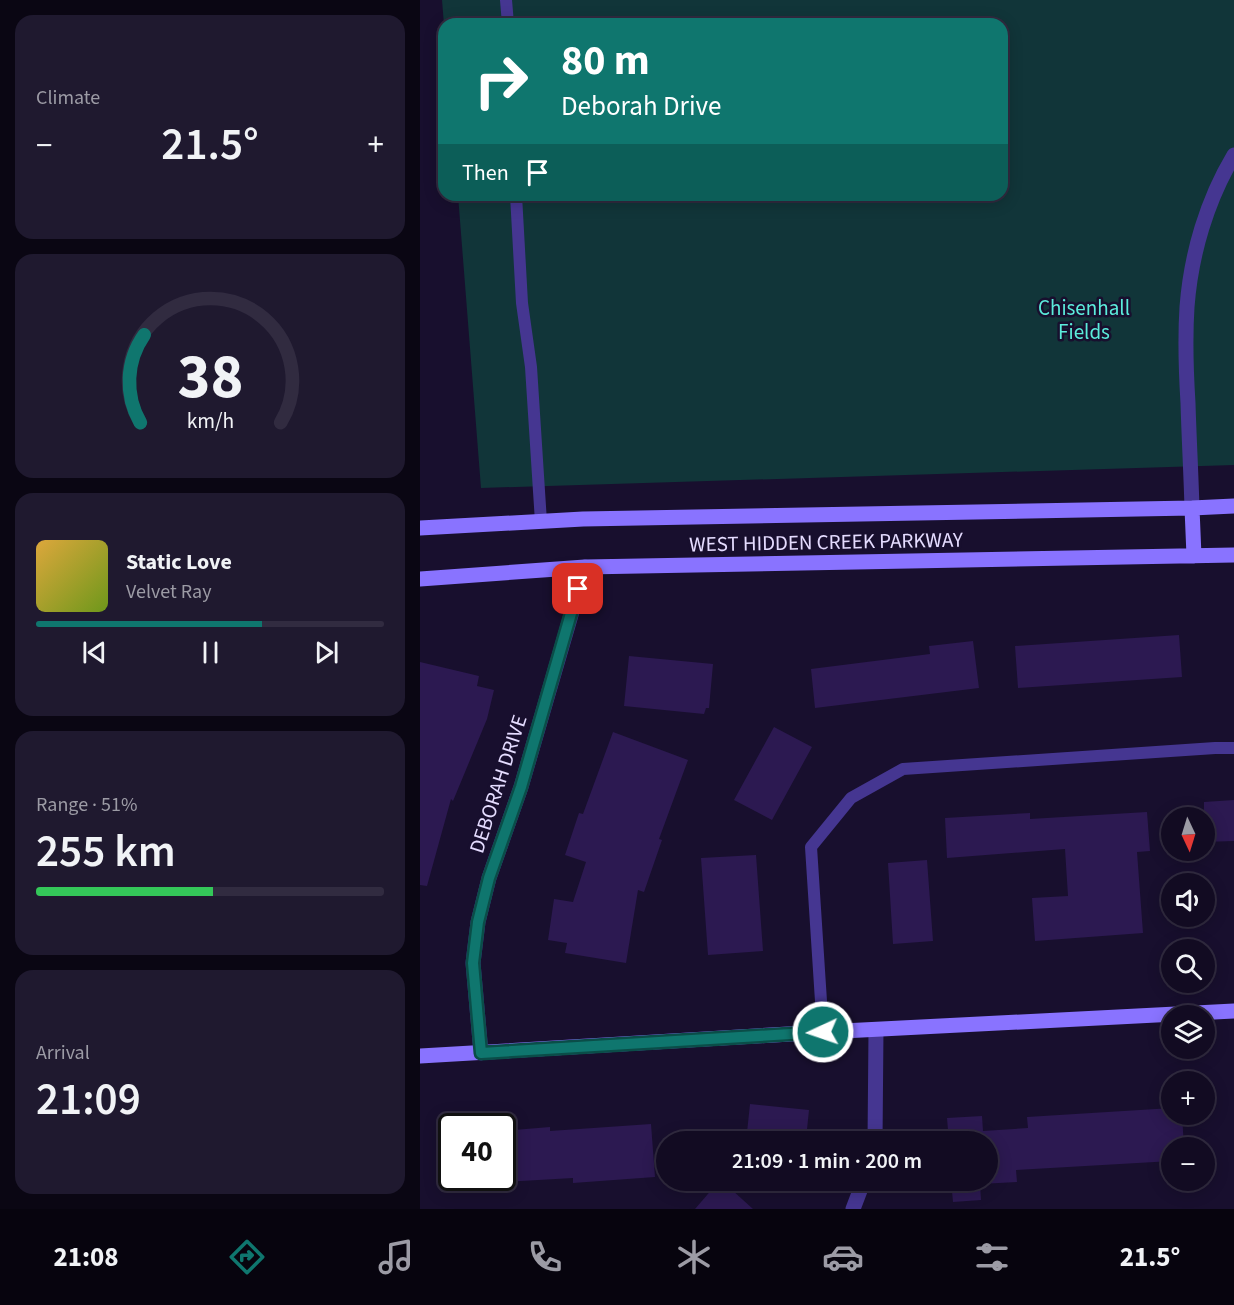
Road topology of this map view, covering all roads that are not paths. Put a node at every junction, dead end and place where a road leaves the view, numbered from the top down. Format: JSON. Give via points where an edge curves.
{"nodes":[{"id":1,"x":506,"y":0,"type":"edge"},
{"id":2,"x":507,"y":18,"type":"edge"},
{"id":3,"x":1234,"y":155,"type":"edge"},
{"id":4,"x":516,"y":201,"type":"edge"},
{"id":5,"x":1234,"y":506,"type":"edge"},
{"id":6,"x":1192,"y":508,"type":"junction"},
{"id":7,"x":541,"y":522,"type":"junction"},
{"id":8,"x":420,"y":528,"type":"edge"},
{"id":9,"x":1234,"y":555,"type":"edge"},
{"id":10,"x":1194,"y":556,"type":"junction"},
{"id":11,"x":585,"y":567,"type":"junction"},
{"id":12,"x":420,"y":579,"type":"edge"},
{"id":13,"x":1234,"y":748,"type":"edge"},
{"id":14,"x":1234,"y":1011,"type":"edge"},
{"id":15,"x":876,"y":1030,"type":"junction"},
{"id":16,"x":823,"y":1032,"type":"junction"},
{"id":17,"x":481,"y":1053,"type":"junction"},
{"id":18,"x":420,"y":1056,"type":"edge"},
{"id":19,"x":875,"y":1131,"type":"edge"},
{"id":20,"x":859,"y":1191,"type":"edge"},
{"id":21,"x":852,"y":1209,"type":"edge"}],
"edges":[{"from":1,"to":2,"type":"lane"},
{"from":3,"to":6,"type":"street","via":[[1208,209],[1194,257],[1187,306]]},
{"from":4,"to":7,"type":"lane"},
{"from":5,"to":6,"type":"main road","name":"WEST HIDDEN CREEK PARKWAY"},
{"from":6,"to":7,"type":"main road","name":"WEST HIDDEN CREEK PARKWAY"},
{"from":6,"to":10,"type":"main road"},
{"from":7,"to":8,"type":"main road","name":"WEST HIDDEN CREEK PARKWAY"},
{"from":9,"to":10,"type":"main road","name":"WEST HIDDEN CREEK PARKWAY"},
{"from":10,"to":11,"type":"main road","name":"WEST HIDDEN CREEK PARKWAY"},
{"from":11,"to":12,"type":"main road","name":"WEST HIDDEN CREEK PARKWAY"},
{"from":11,"to":17,"type":"street","name":"DEBORAH DRIVE","via":[[478,922],[473,963]]},
{"from":13,"to":16,"type":"lane","via":[[903,769],[851,798],[811,847]]},
{"from":14,"to":15,"type":"main road"},
{"from":15,"to":16,"type":"main road"},
{"from":15,"to":19,"type":"street"},
{"from":16,"to":17,"type":"main road"},
{"from":17,"to":18,"type":"main road"},
{"from":20,"to":21,"type":"street"}]}
